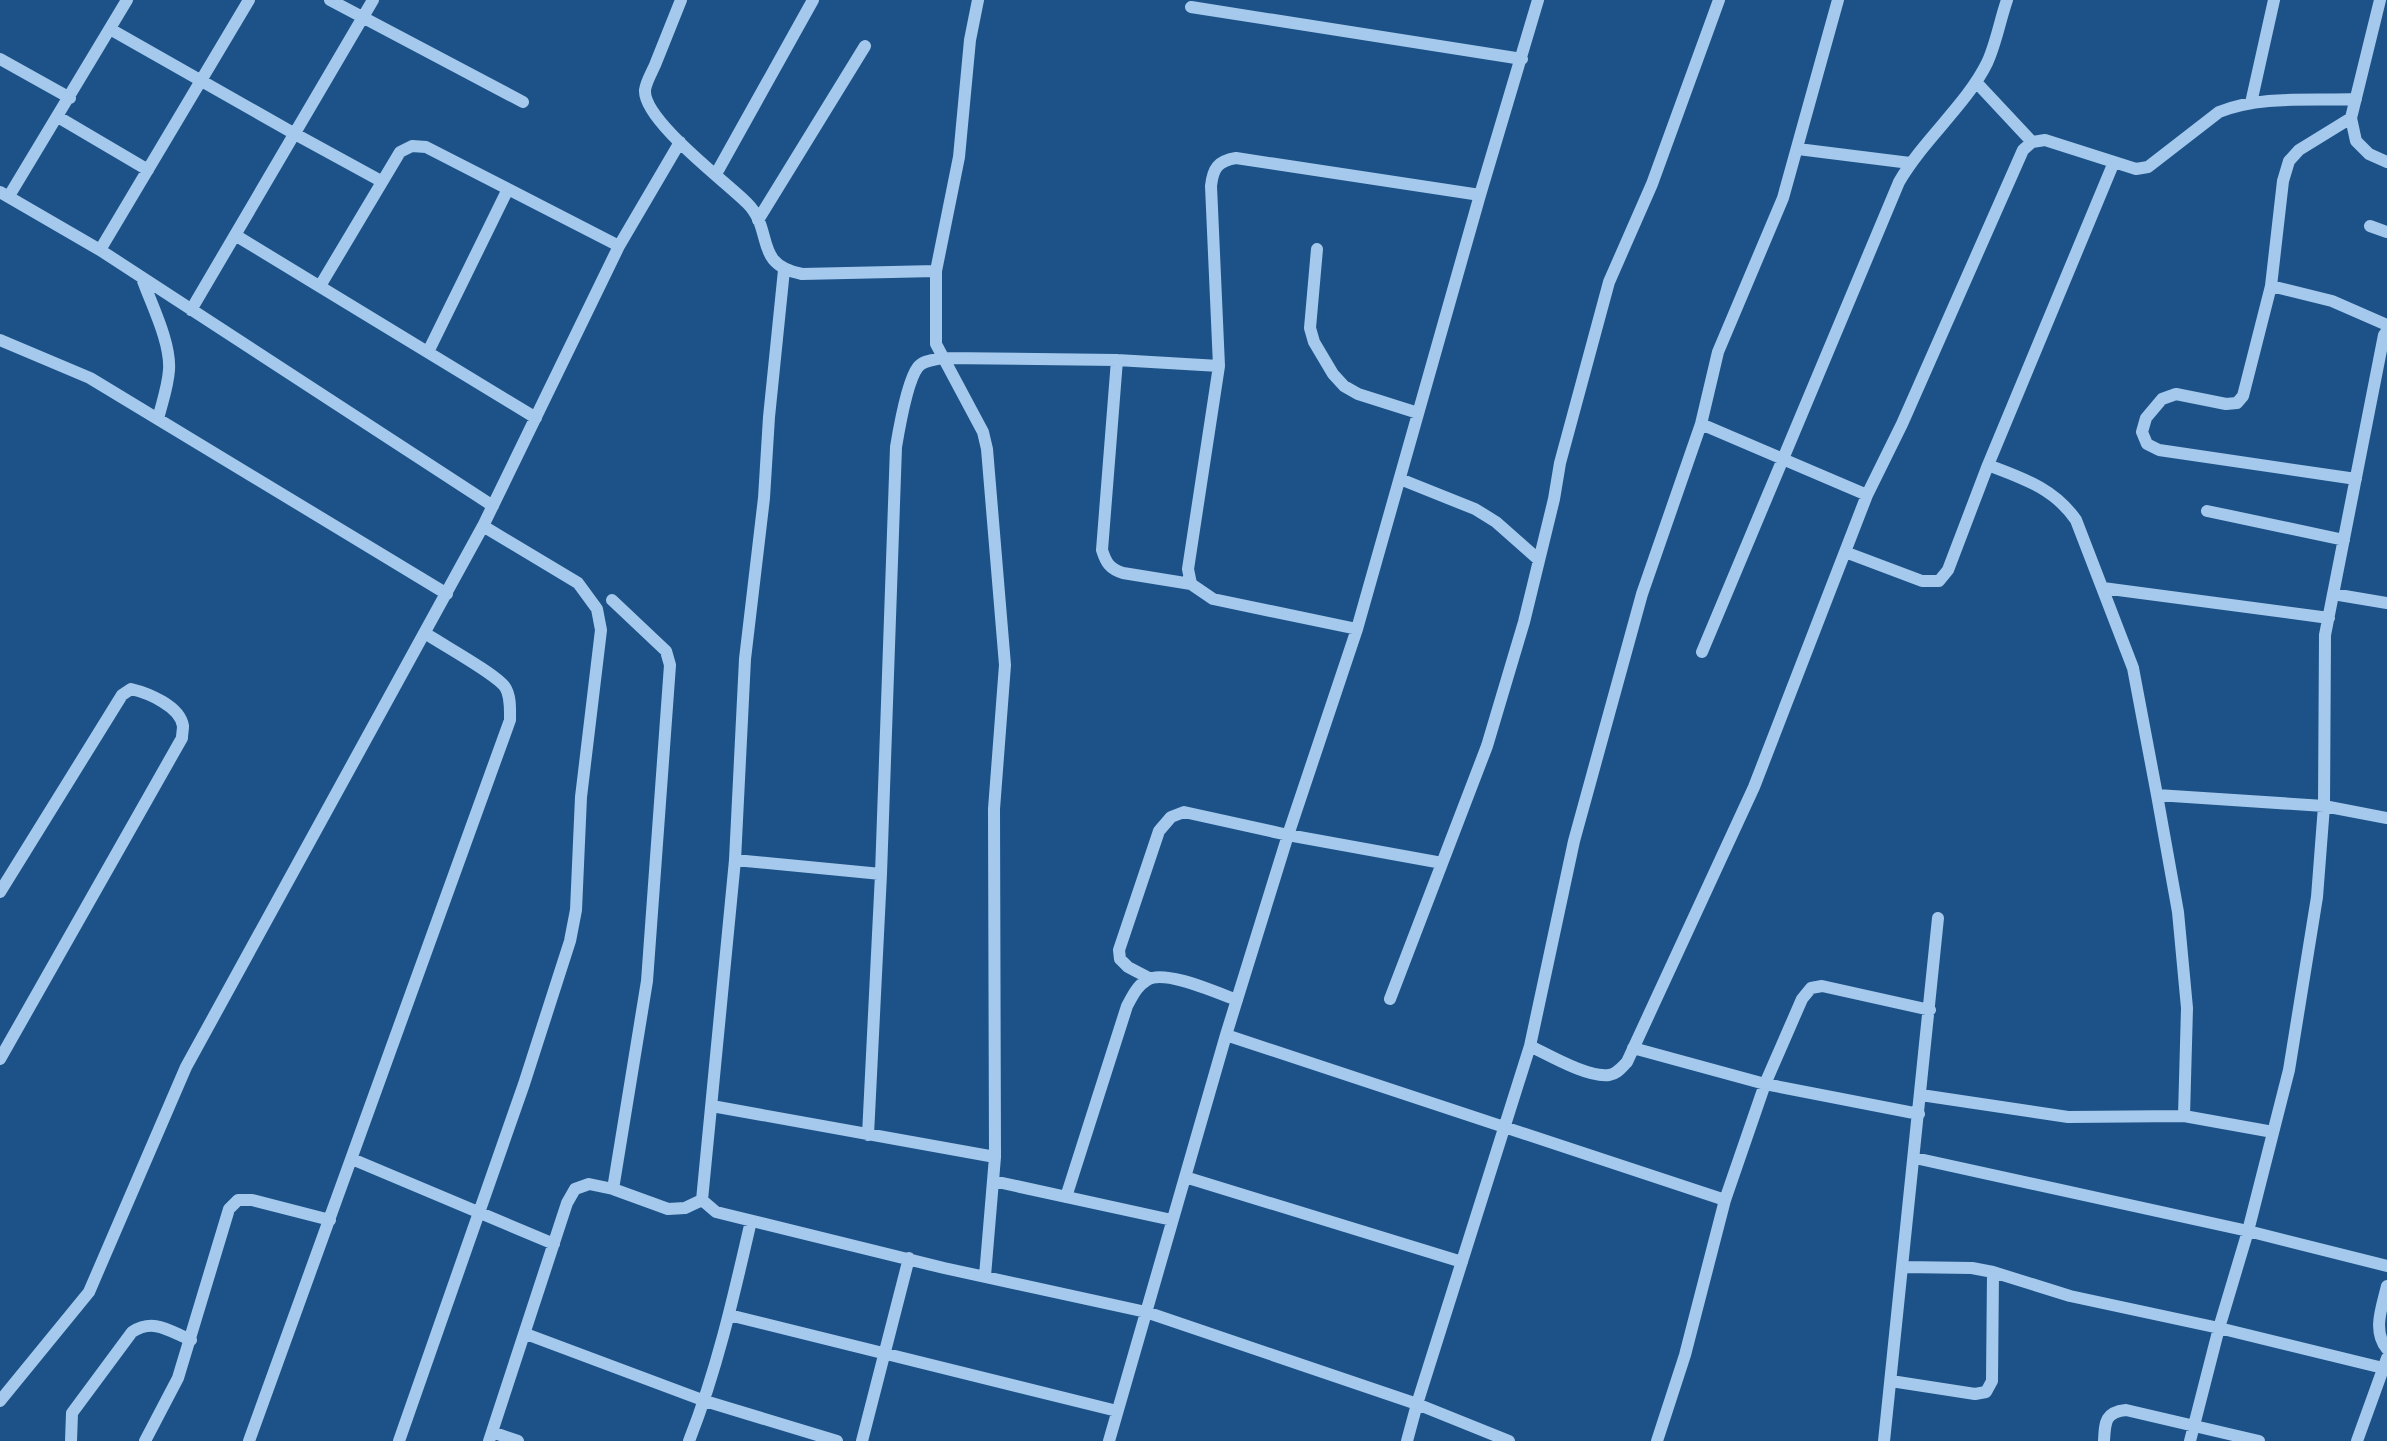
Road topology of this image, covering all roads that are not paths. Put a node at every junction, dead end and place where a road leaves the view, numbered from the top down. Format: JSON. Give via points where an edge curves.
{"nodes":[{"id":1,"x":127,"y":0,"type":"edge"},
{"id":2,"x":249,"y":0,"type":"edge"},
{"id":3,"x":330,"y":0,"type":"edge"},
{"id":4,"x":373,"y":0,"type":"edge"},
{"id":5,"x":681,"y":0,"type":"edge"},
{"id":6,"x":813,"y":0,"type":"edge"},
{"id":7,"x":978,"y":0,"type":"edge"},
{"id":8,"x":1538,"y":0,"type":"edge"},
{"id":9,"x":1719,"y":0,"type":"edge"},
{"id":10,"x":1838,"y":0,"type":"edge"},
{"id":11,"x":2007,"y":0,"type":"edge"},
{"id":12,"x":2274,"y":0,"type":"edge"},
{"id":13,"x":2380,"y":0,"type":"edge"},
{"id":14,"x":1191,"y":7,"type":"dead end"},
{"id":15,"x":363,"y":18,"type":"junction"},
{"id":16,"x":110,"y":29,"type":"junction"},
{"id":17,"x":865,"y":46,"type":"dead end"},
{"id":18,"x":0,"y":59,"type":"edge"},
{"id":19,"x":1522,"y":59,"type":"junction"},
{"id":20,"x":201,"y":81,"type":"junction"},
{"id":21,"x":1976,"y":82,"type":"junction"},
{"id":22,"x":70,"y":98,"type":"junction"},
{"id":23,"x":2356,"y":99,"type":"junction"},
{"id":24,"x":523,"y":102,"type":"dead end"},
{"id":25,"x":2250,"y":103,"type":"junction"},
{"id":26,"x":58,"y":117,"type":"junction"},
{"id":27,"x":2351,"y":118,"type":"junction"},
{"id":28,"x":295,"y":134,"type":"junction"},
{"id":29,"x":680,"y":142,"type":"junction"},
{"id":30,"x":2032,"y":142,"type":"junction"},
{"id":31,"x":1798,"y":149,"type":"junction"},
{"id":32,"x":2114,"y":162,"type":"junction"},
{"id":33,"x":2387,"y":162,"type":"edge"},
{"id":34,"x":1910,"y":163,"type":"junction"},
{"id":35,"x":148,"y":170,"type":"junction"},
{"id":36,"x":716,"y":174,"type":"junction"},
{"id":37,"x":381,"y":181,"type":"junction"},
{"id":38,"x":508,"y":189,"type":"junction"},
{"id":39,"x":5,"y":194,"type":"edge"},
{"id":40,"x":1480,"y":195,"type":"junction"},
{"id":41,"x":758,"y":220,"type":"junction"},
{"id":42,"x":2371,"y":226,"type":"dead end"},
{"id":43,"x":2387,"y":232,"type":"edge"},
{"id":44,"x":235,"y":235,"type":"junction"},
{"id":45,"x":619,"y":246,"type":"junction"},
{"id":46,"x":1317,"y":249,"type":"dead end"},
{"id":47,"x":100,"y":250,"type":"junction"},
{"id":48,"x":784,"y":270,"type":"junction"},
{"id":49,"x":936,"y":271,"type":"junction"},
{"id":50,"x":142,"y":278,"type":"junction"},
{"id":51,"x":320,"y":286,"type":"junction"},
{"id":52,"x":2271,"y":286,"type":"junction"},
{"id":53,"x":191,"y":310,"type":"junction"},
{"id":54,"x":2387,"y":325,"type":"edge"},
{"id":55,"x":2387,"y":331,"type":"edge"},
{"id":56,"x":0,"y":340,"type":"edge"},
{"id":57,"x":428,"y":352,"type":"junction"},
{"id":58,"x":943,"y":358,"type":"junction"},
{"id":59,"x":1117,"y":360,"type":"junction"},
{"id":60,"x":1219,"y":366,"type":"junction"},
{"id":61,"x":1418,"y":413,"type":"junction"},
{"id":62,"x":536,"y":418,"type":"junction"},
{"id":63,"x":158,"y":419,"type":"junction"},
{"id":64,"x":1700,"y":424,"type":"junction"},
{"id":65,"x":1783,"y":459,"type":"junction"},
{"id":66,"x":1988,"y":465,"type":"junction"},
{"id":67,"x":1400,"y":479,"type":"junction"},
{"id":68,"x":2356,"y":479,"type":"junction"},
{"id":69,"x":1867,"y":495,"type":"junction"},
{"id":70,"x":493,"y":506,"type":"junction"},
{"id":71,"x":2207,"y":511,"type":"dead end"},
{"id":72,"x":483,"y":526,"type":"junction"},
{"id":73,"x":2344,"y":540,"type":"junction"},
{"id":74,"x":1845,"y":552,"type":"junction"},
{"id":75,"x":1539,"y":560,"type":"junction"},
{"id":76,"x":1191,"y":584,"type":"junction"},
{"id":77,"x":2103,"y":589,"type":"junction"},
{"id":78,"x":447,"y":594,"type":"junction"},
{"id":79,"x":2333,"y":594,"type":"junction"},
{"id":80,"x":612,"y":600,"type":"dead end"},
{"id":81,"x":2387,"y":603,"type":"edge"},
{"id":82,"x":2329,"y":618,"type":"junction"},
{"id":83,"x":1357,"y":629,"type":"junction"},
{"id":84,"x":425,"y":633,"type":"junction"},
{"id":85,"x":1702,"y":652,"type":"dead end"},
{"id":86,"x":2157,"y":796,"type":"junction"},
{"id":87,"x":2324,"y":806,"type":"junction"},
{"id":88,"x":2387,"y":818,"type":"edge"},
{"id":89,"x":1288,"y":835,"type":"junction"},
{"id":90,"x":735,"y":860,"type":"junction"},
{"id":91,"x":1442,"y":863,"type":"junction"},
{"id":92,"x":881,"y":874,"type":"junction"},
{"id":93,"x":0,"y":892,"type":"edge"},
{"id":94,"x":1938,"y":918,"type":"dead end"},
{"id":95,"x":1149,"y":978,"type":"junction"},
{"id":96,"x":1390,"y":999,"type":"dead end"},
{"id":97,"x":1237,"y":1000,"type":"junction"},
{"id":98,"x":1930,"y":1010,"type":"junction"},
{"id":99,"x":1226,"y":1035,"type":"junction"},
{"id":100,"x":1530,"y":1046,"type":"junction"},
{"id":101,"x":1633,"y":1048,"type":"junction"},
{"id":102,"x":0,"y":1059,"type":"edge"},
{"id":103,"x":1765,"y":1084,"type":"junction"},
{"id":104,"x":1921,"y":1095,"type":"junction"},
{"id":105,"x":712,"y":1106,"type":"junction"},
{"id":106,"x":1919,"y":1114,"type":"junction"},
{"id":107,"x":2183,"y":1116,"type":"junction"},
{"id":108,"x":1503,"y":1129,"type":"junction"},
{"id":109,"x":2273,"y":1132,"type":"junction"},
{"id":110,"x":868,"y":1135,"type":"junction"},
{"id":111,"x":995,"y":1157,"type":"junction"},
{"id":112,"x":1915,"y":1158,"type":"junction"},
{"id":113,"x":352,"y":1159,"type":"junction"},
{"id":114,"x":1185,"y":1177,"type":"junction"},
{"id":115,"x":993,"y":1181,"type":"junction"},
{"id":116,"x":612,"y":1189,"type":"junction"},
{"id":117,"x":1066,"y":1197,"type":"junction"},
{"id":118,"x":702,"y":1200,"type":"junction"},
{"id":119,"x":1724,"y":1200,"type":"junction"},
{"id":120,"x":479,"y":1213,"type":"junction"},
{"id":121,"x":330,"y":1220,"type":"junction"},
{"id":122,"x":1172,"y":1220,"type":"junction"},
{"id":123,"x":751,"y":1221,"type":"junction"},
{"id":124,"x":2248,"y":1231,"type":"junction"},
{"id":125,"x":554,"y":1244,"type":"junction"},
{"id":126,"x":909,"y":1258,"type":"junction"},
{"id":127,"x":1462,"y":1262,"type":"junction"},
{"id":128,"x":2387,"y":1266,"type":"edge"},
{"id":129,"x":1904,"y":1267,"type":"junction"},
{"id":130,"x":1993,"y":1272,"type":"junction"},
{"id":131,"x":985,"y":1276,"type":"junction"},
{"id":132,"x":2387,"y":1286,"type":"edge"},
{"id":133,"x":1146,"y":1312,"type":"junction"},
{"id":134,"x":729,"y":1315,"type":"junction"},
{"id":135,"x":2219,"y":1328,"type":"junction"},
{"id":136,"x":526,"y":1334,"type":"junction"},
{"id":137,"x":191,"y":1340,"type":"junction"},
{"id":138,"x":2387,"y":1349,"type":"edge"},
{"id":139,"x":886,"y":1353,"type":"junction"},
{"id":140,"x":2385,"y":1363,"type":"edge"},
{"id":141,"x":1891,"y":1381,"type":"junction"},
{"id":142,"x":0,"y":1401,"type":"edge"},
{"id":143,"x":705,"y":1401,"type":"junction"},
{"id":144,"x":1417,"y":1404,"type":"junction"},
{"id":145,"x":1117,"y":1411,"type":"junction"},
{"id":146,"x":2194,"y":1426,"type":"junction"},
{"id":147,"x":490,"y":1436,"type":"edge"},
{"id":148,"x":71,"y":1441,"type":"edge"},
{"id":149,"x":145,"y":1441,"type":"edge"},
{"id":150,"x":250,"y":1441,"type":"edge"},
{"id":151,"x":399,"y":1441,"type":"edge"},
{"id":152,"x":518,"y":1441,"type":"edge"},
{"id":153,"x":689,"y":1441,"type":"edge"},
{"id":154,"x":836,"y":1441,"type":"edge"},
{"id":155,"x":862,"y":1441,"type":"edge"},
{"id":156,"x":1109,"y":1441,"type":"edge"},
{"id":157,"x":1407,"y":1441,"type":"edge"},
{"id":158,"x":1509,"y":1441,"type":"edge"},
{"id":159,"x":1657,"y":1441,"type":"edge"},
{"id":160,"x":1884,"y":1441,"type":"edge"},
{"id":161,"x":2104,"y":1441,"type":"edge"},
{"id":162,"x":2190,"y":1441,"type":"edge"},
{"id":163,"x":2259,"y":1441,"type":"edge"},
{"id":164,"x":2357,"y":1441,"type":"edge"}],
"edges":[{"from":1,"to":16,"type":"street"},
{"from":2,"to":20,"type":"street"},
{"from":3,"to":15,"type":"street"},
{"from":4,"to":15,"type":"street"},
{"from":5,"to":29,"type":"street","via":[[645,89],[649,106]]},
{"from":6,"to":36,"type":"street"},
{"from":7,"to":49,"type":"street","via":[[959,157]]},
{"from":8,"to":19,"type":"street"},
{"from":9,"to":75,"type":"street","via":[[1652,184],[1609,282]]},
{"from":10,"to":31,"type":"street"},
{"from":11,"to":21,"type":"street","via":[[1988,62]]},
{"from":12,"to":25,"type":"street"},
{"from":13,"to":23,"type":"street"},
{"from":14,"to":19,"type":"street"},
{"from":15,"to":24,"type":"street"},
{"from":15,"to":28,"type":"street"},
{"from":16,"to":20,"type":"street"},
{"from":16,"to":22,"type":"street"},
{"from":17,"to":41,"type":"street"},
{"from":18,"to":22,"type":"street"},
{"from":19,"to":40,"type":"street"},
{"from":20,"to":28,"type":"street"},
{"from":20,"to":35,"type":"street"},
{"from":21,"to":30,"type":"street"},
{"from":21,"to":34,"type":"street"},
{"from":22,"to":26,"type":"street"},
{"from":23,"to":25,"type":"street"},
{"from":23,"to":27,"type":"street"},
{"from":25,"to":32,"type":"street","via":[[2219,112],[2148,167],[2136,169]]},
{"from":26,"to":35,"type":"street"},
{"from":26,"to":39,"type":"street"},
{"from":27,"to":33,"type":"street","via":[[2356,141]]},
{"from":27,"to":52,"type":"street","via":[[2289,161]]},
{"from":28,"to":37,"type":"street"},
{"from":28,"to":44,"type":"street"},
{"from":29,"to":36,"type":"street"},
{"from":29,"to":45,"type":"street"},
{"from":30,"to":32,"type":"street","via":[[2045,140]]},
{"from":30,"to":69,"type":"street","via":[[2023,150]]},
{"from":31,"to":34,"type":"street"},
{"from":31,"to":64,"type":"street","via":[[1783,198],[1718,352]]},
{"from":32,"to":66,"type":"street"},
{"from":34,"to":65,"type":"street"},
{"from":35,"to":47,"type":"street"},
{"from":36,"to":41,"type":"street","via":[[750,206]]},
{"from":37,"to":38,"type":"street","via":[[400,152],[412,146],[426,147]]},
{"from":37,"to":51,"type":"street"},
{"from":38,"to":45,"type":"street"},
{"from":38,"to":57,"type":"street"},
{"from":39,"to":47,"type":"street"},
{"from":40,"to":60,"type":"street","via":[[1236,158],[1222,161],[1212,172],[1211,186]]},
{"from":40,"to":61,"type":"street"},
{"from":41,"to":48,"type":"street","via":[[770,257]]},
{"from":42,"to":43,"type":"street"},
{"from":44,"to":51,"type":"street"},
{"from":44,"to":53,"type":"street"},
{"from":45,"to":62,"type":"street"},
{"from":46,"to":61,"type":"street","via":[[1310,328],[1333,374],[1358,394]]},
{"from":47,"to":50,"type":"street"},
{"from":48,"to":49,"type":"street","via":[[802,274]]},
{"from":48,"to":90,"type":"street","via":[[745,659]]},
{"from":49,"to":58,"type":"street","via":[[936,344]]},
{"from":50,"to":53,"type":"street"},
{"from":50,"to":63,"type":"street","via":[[170,366]]},
{"from":51,"to":57,"type":"street"},
{"from":52,"to":54,"type":"street","via":[[2332,301]]},
{"from":52,"to":68,"type":"street","via":[[2243,396],[2226,404],[2176,394],[2162,399],[2146,418],[2142,432],[2147,444],[2159,450]]},
{"from":53,"to":70,"type":"street"},
{"from":55,"to":68,"type":"street"},
{"from":56,"to":63,"type":"street","via":[[90,377]]},
{"from":57,"to":62,"type":"street"},
{"from":58,"to":59,"type":"street"},
{"from":58,"to":92,"type":"street","via":[[918,367],[896,447]]},
{"from":58,"to":111,"type":"street","via":[[988,449],[1005,665],[993,809]]},
{"from":59,"to":60,"type":"street"},
{"from":59,"to":76,"type":"street","via":[[1102,550],[1106,563],[1123,573]]},
{"from":60,"to":76,"type":"street","via":[[1188,569]]},
{"from":61,"to":67,"type":"street"},
{"from":62,"to":70,"type":"street"},
{"from":63,"to":78,"type":"street"},
{"from":64,"to":65,"type":"street"},
{"from":64,"to":100,"type":"street","via":[[1642,594],[1577,828]]},
{"from":65,"to":69,"type":"street"},
{"from":65,"to":85,"type":"street"},
{"from":66,"to":74,"type":"street","via":[[1948,570],[1939,581],[1922,581]]},
{"from":66,"to":77,"type":"street","via":[[2045,488],[2069,510]]},
{"from":67,"to":75,"type":"street","via":[[1475,509]]},
{"from":67,"to":83,"type":"street"},
{"from":68,"to":73,"type":"street"},
{"from":69,"to":74,"type":"street"},
{"from":70,"to":72,"type":"street"},
{"from":71,"to":73,"type":"street"},
{"from":72,"to":78,"type":"street"},
{"from":72,"to":120,"type":"street","via":[[578,583],[597,609],[601,630],[570,941]]},
{"from":73,"to":79,"type":"street"},
{"from":74,"to":101,"type":"street","via":[[1754,787]]},
{"from":75,"to":91,"type":"street","via":[[1487,746]]},
{"from":76,"to":83,"type":"street","via":[[1213,599]]},
{"from":77,"to":82,"type":"street"},
{"from":77,"to":86,"type":"street","via":[[2133,668]]},
{"from":78,"to":84,"type":"street"},
{"from":79,"to":81,"type":"street"},
{"from":79,"to":82,"type":"street"},
{"from":80,"to":116,"type":"street","via":[[666,651],[670,665],[647,981]]},
{"from":82,"to":87,"type":"street","via":[[2325,635]]},
{"from":83,"to":89,"type":"street"},
{"from":84,"to":113,"type":"street","via":[[505,687],[510,720]]},
{"from":84,"to":142,"type":"street","via":[[187,1067],[89,1292]]},
{"from":86,"to":87,"type":"street"},
{"from":86,"to":107,"type":"street","via":[[2178,912],[2187,1008]]},
{"from":87,"to":88,"type":"street"},
{"from":87,"to":109,"type":"street","via":[[2317,897],[2289,1070]]},
{"from":89,"to":91,"type":"street"},
{"from":89,"to":95,"type":"street","via":[[1185,813],[1171,817],[1159,831],[1119,950],[1128,967]]},
{"from":89,"to":97,"type":"street"},
{"from":90,"to":92,"type":"street"},
{"from":90,"to":105,"type":"street"},
{"from":91,"to":96,"type":"street"},
{"from":92,"to":110,"type":"street"},
{"from":93,"to":102,"type":"street","via":[[122,695],[131,689],[145,692],[176,712],[183,725],[182,738]]},
{"from":94,"to":98,"type":"street"},
{"from":95,"to":97,"type":"street","via":[[1169,977]]},
{"from":95,"to":117,"type":"street","via":[[1135,989],[1128,1006]]},
{"from":97,"to":99,"type":"street"},
{"from":98,"to":103,"type":"street","via":[[1822,986],[1811,988]]},
{"from":98,"to":104,"type":"street"},
{"from":99,"to":108,"type":"street"},
{"from":99,"to":114,"type":"street"},
{"from":100,"to":101,"type":"street","via":[[1591,1073],[1608,1075],[1619,1072]]},
{"from":100,"to":108,"type":"street"},
{"from":101,"to":103,"type":"street"},
{"from":103,"to":106,"type":"street"},
{"from":103,"to":119,"type":"street"},
{"from":104,"to":106,"type":"street"},
{"from":104,"to":107,"type":"street","via":[[2068,1117]]},
{"from":105,"to":110,"type":"street"},
{"from":105,"to":118,"type":"street"},
{"from":106,"to":112,"type":"street"},
{"from":107,"to":109,"type":"street"},
{"from":108,"to":119,"type":"street"},
{"from":108,"to":127,"type":"street"},
{"from":109,"to":124,"type":"street"},
{"from":110,"to":111,"type":"street"},
{"from":111,"to":115,"type":"street"},
{"from":112,"to":124,"type":"street"},
{"from":112,"to":129,"type":"street"},
{"from":113,"to":120,"type":"street"},
{"from":113,"to":121,"type":"street"},
{"from":114,"to":122,"type":"street"},
{"from":114,"to":127,"type":"street"},
{"from":115,"to":117,"type":"street"},
{"from":115,"to":131,"type":"street"},
{"from":116,"to":118,"type":"street","via":[[668,1209]]},
{"from":116,"to":125,"type":"street","via":[[589,1184],[575,1189]]},
{"from":117,"to":122,"type":"street"},
{"from":118,"to":123,"type":"street","via":[[716,1212]]},
{"from":119,"to":159,"type":"street","via":[[1685,1355]]},
{"from":120,"to":125,"type":"street"},
{"from":120,"to":151,"type":"street"},
{"from":121,"to":137,"type":"street","via":[[238,1200],[222,1227]]},
{"from":121,"to":150,"type":"street"},
{"from":122,"to":133,"type":"street"},
{"from":123,"to":126,"type":"street"},
{"from":123,"to":134,"type":"street"},
{"from":124,"to":128,"type":"street"},
{"from":124,"to":135,"type":"street"},
{"from":125,"to":136,"type":"street"},
{"from":126,"to":131,"type":"street"},
{"from":126,"to":139,"type":"street"},
{"from":127,"to":144,"type":"street"},
{"from":129,"to":130,"type":"street"},
{"from":129,"to":141,"type":"street"},
{"from":130,"to":135,"type":"street","via":[[2070,1296]]},
{"from":130,"to":141,"type":"street","via":[[1992,1381],[1986,1392]]},
{"from":131,"to":133,"type":"street"},
{"from":132,"to":138,"type":"street","via":[[2379,1324],[2380,1341]]},
{"from":133,"to":144,"type":"street"},
{"from":133,"to":145,"type":"street"},
{"from":134,"to":139,"type":"street"},
{"from":134,"to":143,"type":"street"},
{"from":135,"to":140,"type":"street"},
{"from":135,"to":146,"type":"street"},
{"from":136,"to":143,"type":"street"},
{"from":136,"to":147,"type":"street"},
{"from":137,"to":148,"type":"street","via":[[152,1325],[132,1332],[72,1413]]},
{"from":137,"to":149,"type":"street","via":[[178,1378]]},
{"from":139,"to":145,"type":"street"},
{"from":139,"to":155,"type":"street"},
{"from":140,"to":164,"type":"street"},
{"from":141,"to":160,"type":"street"},
{"from":143,"to":153,"type":"street"},
{"from":143,"to":154,"type":"street"},
{"from":144,"to":157,"type":"street"},
{"from":144,"to":158,"type":"street"},
{"from":145,"to":156,"type":"street"},
{"from":146,"to":161,"type":"street","via":[[2115,1411],[2108,1417]]},
{"from":146,"to":162,"type":"street"},
{"from":146,"to":163,"type":"street"},
{"from":147,"to":152,"type":"street"}]}
